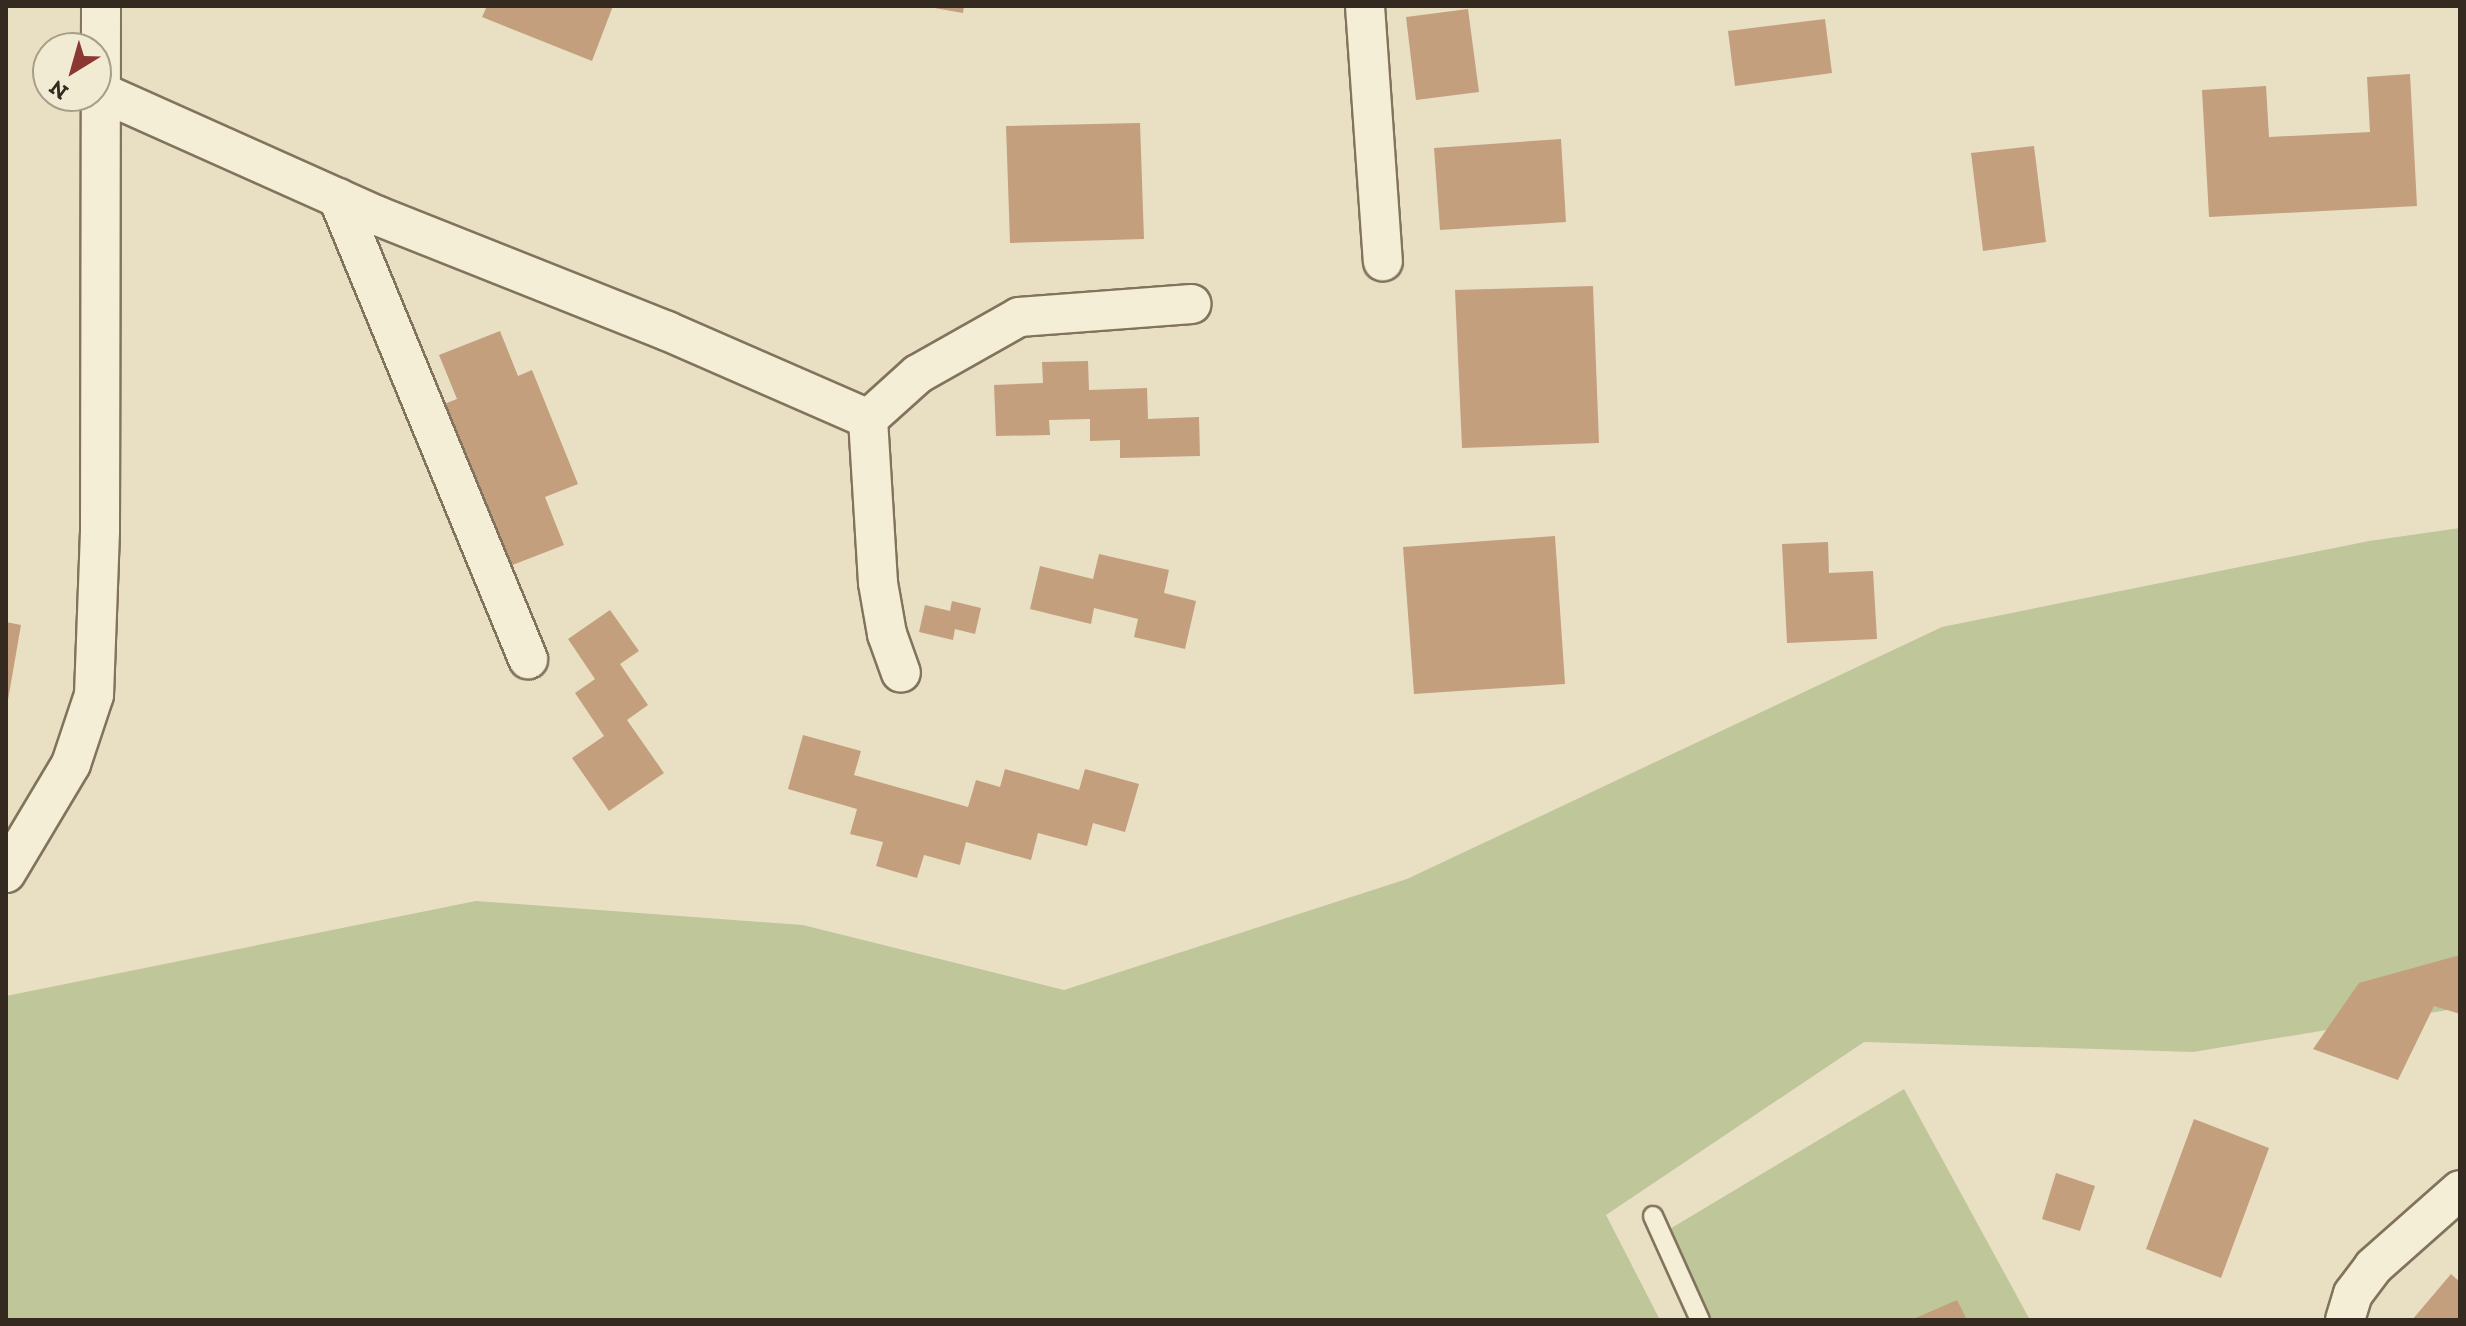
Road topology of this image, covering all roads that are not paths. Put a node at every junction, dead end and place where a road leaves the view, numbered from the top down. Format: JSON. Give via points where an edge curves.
{"nodes":[{"id":1,"x":101,"y":6,"type":"edge"},
{"id":2,"x":1365,"y":6,"type":"edge"},
{"id":3,"x":101,"y":32,"type":"edge"},
{"id":4,"x":112,"y":97,"type":"edge"},
{"id":5,"x":101,"y":112,"type":"edge"},
{"id":6,"x":338,"y":198,"type":"junction"},
{"id":7,"x":1383,"y":261,"type":"dead end"},
{"id":8,"x":1192,"y":304,"type":"dead end"},
{"id":9,"x":868,"y":419,"type":"junction"},
{"id":10,"x":528,"y":659,"type":"dead end"},
{"id":11,"x":901,"y":673,"type":"dead end"},
{"id":12,"x":6,"y":873,"type":"edge"},
{"id":13,"x":2460,"y":1190,"type":"edge"},
{"id":14,"x":1653,"y":1216,"type":"dead end"},
{"id":15,"x":1700,"y":1320,"type":"edge"},
{"id":16,"x":2345,"y":1320,"type":"edge"}],
"edges":[{"from":1,"to":3,"type":"street"},
{"from":2,"to":7,"type":"street"},
{"from":4,"to":6,"type":"street"},
{"from":5,"to":12,"type":"street","via":[[100,530],[94,695],[71,764]]},
{"from":6,"to":9,"type":"street"},
{"from":6,"to":10,"type":"street"},
{"from":8,"to":9,"type":"street","via":[[1019,317],[918,374]]},
{"from":9,"to":11,"type":"street","via":[[878,583]]},
{"from":13,"to":16,"type":"street","via":[[2373,1267],[2353,1294]]},
{"from":14,"to":15,"type":"lane"}]}
